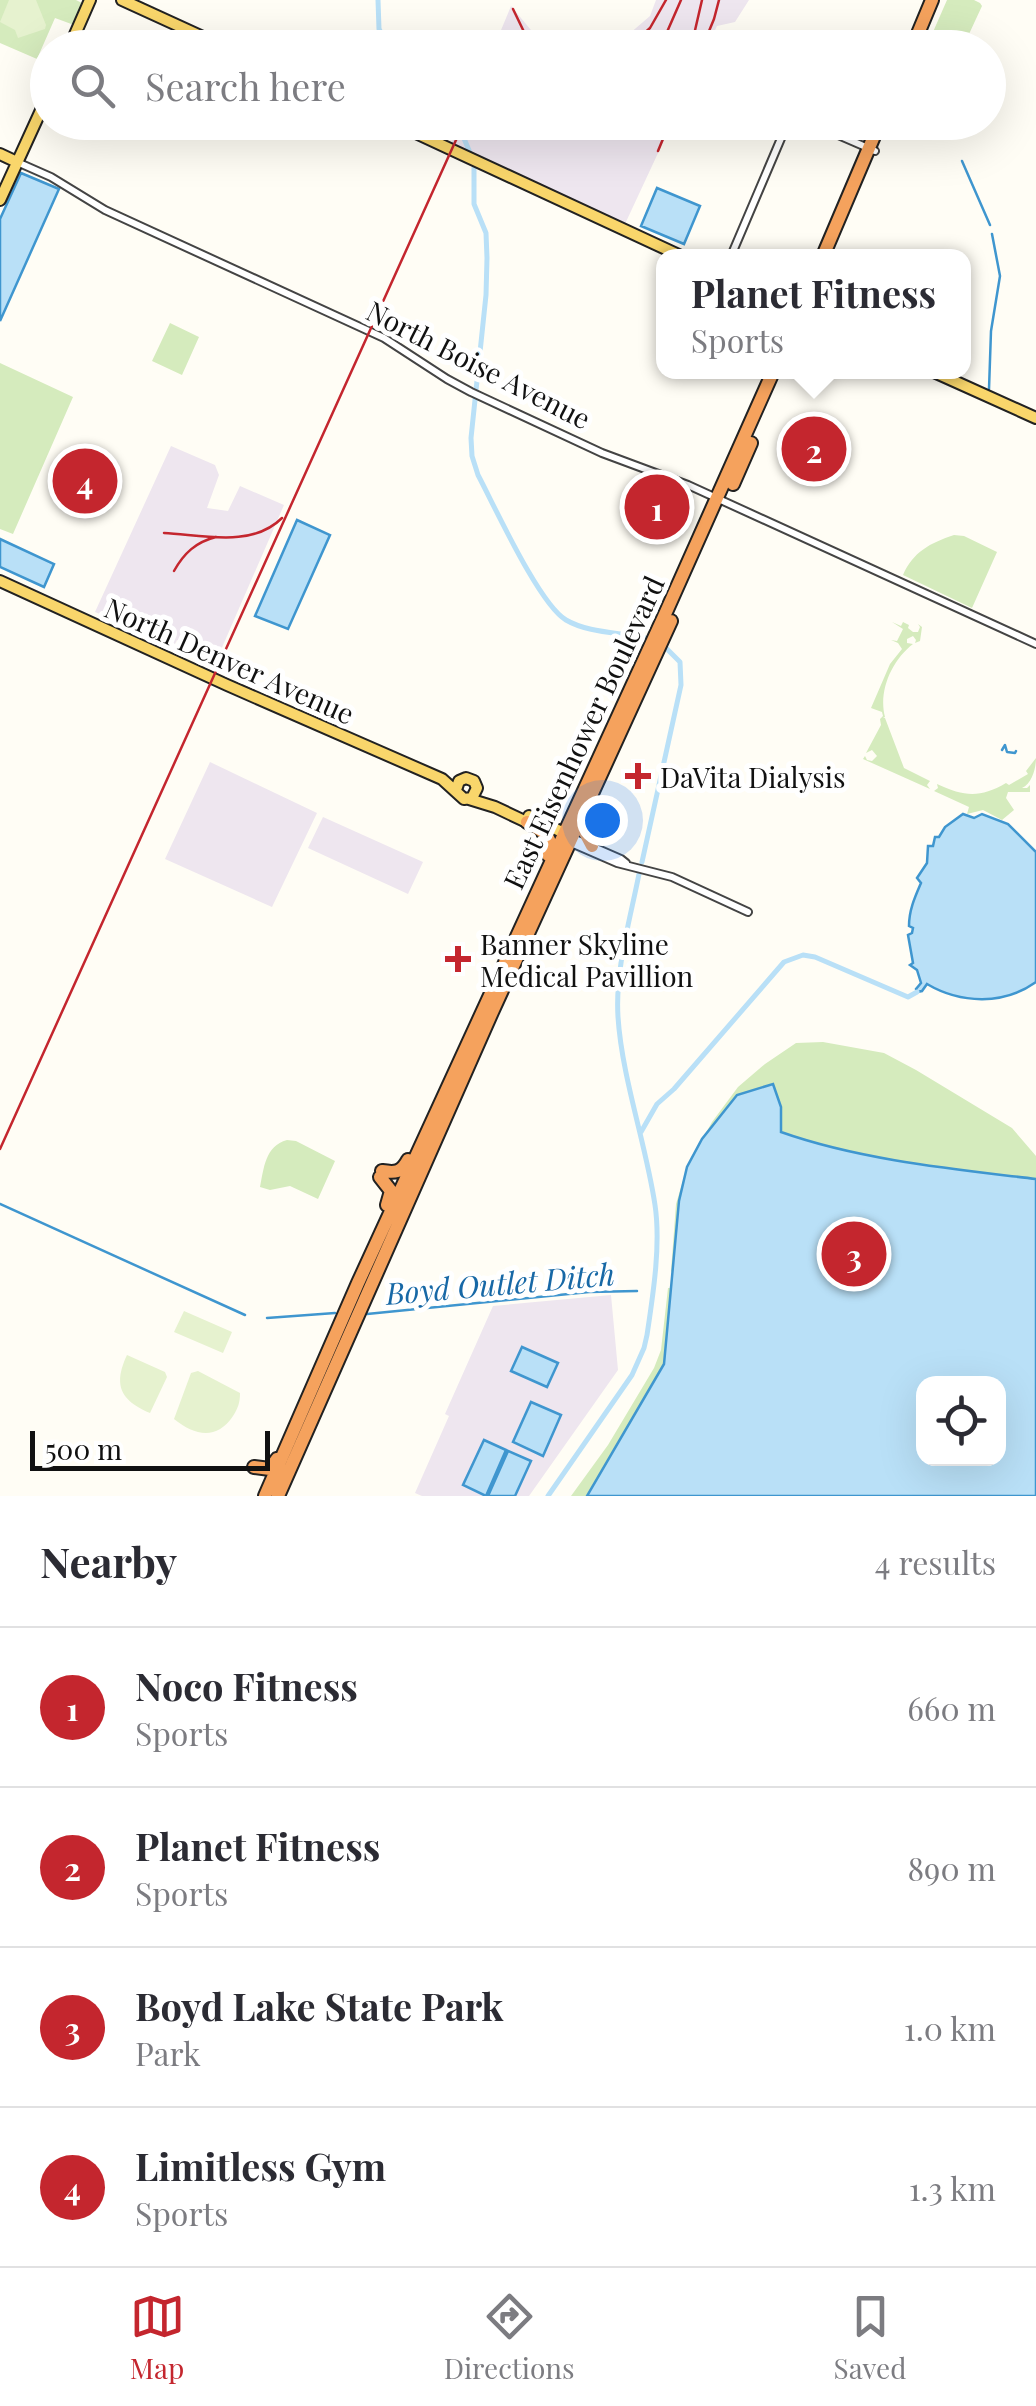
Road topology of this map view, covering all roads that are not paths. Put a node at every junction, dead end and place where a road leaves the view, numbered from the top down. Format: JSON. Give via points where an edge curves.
{"nodes":[{"id":1,"x":90,"y":0,"type":"edge"},
{"id":2,"x":122,"y":0,"type":"edge"},
{"id":3,"x":936,"y":0,"type":"edge"},
{"id":4,"x":77,"y":30,"type":"edge"},
{"id":5,"x":187,"y":30,"type":"edge"},
{"id":6,"x":921,"y":30,"type":"edge"},
{"id":7,"x":926,"y":30,"type":"edge"},
{"id":8,"x":30,"y":134,"type":"edge"},
{"id":9,"x":430,"y":140,"type":"edge"},
{"id":10,"x":780,"y":140,"type":"edge"},
{"id":11,"x":849,"y":140,"type":"edge"},
{"id":12,"x":875,"y":140,"type":"edge"},
{"id":13,"x":878,"y":140,"type":"edge"},
{"id":14,"x":872,"y":150,"type":"junction"},
{"id":15,"x":0,"y":154,"type":"edge"},
{"id":16,"x":17,"y":162,"type":"junction"},
{"id":17,"x":0,"y":200,"type":"edge"},
{"id":18,"x":665,"y":249,"type":"edge"},
{"id":19,"x":734,"y":249,"type":"edge"},
{"id":20,"x":826,"y":249,"type":"edge"},
{"id":21,"x":833,"y":249,"type":"edge"},
{"id":22,"x":770,"y":379,"type":"edge"},
{"id":23,"x":779,"y":379,"type":"edge"},
{"id":24,"x":950,"y":379,"type":"edge"},
{"id":25,"x":759,"y":405,"type":"junction"},
{"id":26,"x":1036,"y":418,"type":"edge"},
{"id":27,"x":753,"y":438,"type":"junction"},
{"id":28,"x":721,"y":500,"type":"junction"},
{"id":29,"x":0,"y":581,"type":"edge"},
{"id":30,"x":1036,"y":644,"type":"edge"},
{"id":31,"x":459,"y":785,"type":"junction"},
{"id":32,"x":597,"y":785,"type":"junction"},
{"id":33,"x":477,"y":788,"type":"junction"},
{"id":34,"x":470,"y":799,"type":"junction"},
{"id":35,"x":527,"y":822,"type":"junction"},
{"id":36,"x":567,"y":838,"type":"junction"},
{"id":37,"x":592,"y":850,"type":"junction"},
{"id":38,"x":549,"y":890,"type":"junction"},
{"id":39,"x":748,"y":912,"type":"dead end"},
{"id":40,"x":517,"y":935,"type":"junction"},
{"id":41,"x":495,"y":1006,"type":"junction"},
{"id":42,"x":448,"y":1085,"type":"junction"},
{"id":43,"x":430,"y":1124,"type":"junction"},
{"id":44,"x":408,"y":1190,"type":"junction"},
{"id":45,"x":358,"y":1283,"type":"junction"},
{"id":46,"x":331,"y":1346,"type":"junction"},
{"id":47,"x":293,"y":1431,"type":"junction"},
{"id":48,"x":254,"y":1467,"type":"dead end"},
{"id":49,"x":280,"y":1477,"type":"junction"},
{"id":50,"x":300,"y":1484,"type":"dead end"},
{"id":51,"x":273,"y":1495,"type":"edge"}],
"edges":[{"from":1,"to":4,"type":"main road"},
{"from":2,"to":5,"type":"main road"},
{"from":3,"to":6,"type":"highway"},
{"from":3,"to":7,"type":"highway"},
{"from":8,"to":16,"type":"main road"},
{"from":9,"to":18,"type":"main road"},
{"from":10,"to":19,"type":"street"},
{"from":11,"to":14,"type":"street"},
{"from":12,"to":14,"type":"highway"},
{"from":13,"to":14,"type":"highway"},
{"from":14,"to":20,"type":"highway"},
{"from":14,"to":21,"type":"highway"},
{"from":15,"to":16,"type":"main road"},
{"from":16,"to":17,"type":"main road"},
{"from":16,"to":28,"type":"street","name":"North Boise Avenue","via":[[105,210],[369,331],[471,392]]},
{"from":22,"to":25,"type":"highway","name":"East Eisenhower Boulevard"},
{"from":23,"to":27,"type":"highway","name":"East Eisenhower Boulevard"},
{"from":24,"to":26,"type":"main road"},
{"from":25,"to":27,"type":"highway"},
{"from":25,"to":28,"type":"highway","name":"East Eisenhower Boulevard"},
{"from":27,"to":28,"type":"highway","name":"East Eisenhower Boulevard"},
{"from":28,"to":30,"type":"street","name":"North Boise Avenue"},
{"from":28,"to":32,"type":"highway","name":"East Eisenhower Boulevard"},
{"from":28,"to":36,"type":"highway","name":"East Eisenhower Boulevard"},
{"from":29,"to":31,"type":"main road","name":"North Denver Avenue"},
{"from":31,"to":33,"type":"main road","via":[[472,780]]},
{"from":31,"to":34,"type":"main road","via":[[461,797]]},
{"from":32,"to":36,"type":"highway","name":"East Eisenhower Boulevard"},
{"from":32,"to":37,"type":"highway","via":[[584,831]]},
{"from":33,"to":34,"type":"main road"},
{"from":33,"to":36,"type":"main road"},
{"from":34,"to":35,"type":"main road"},
{"from":35,"to":36,"type":"main road"},
{"from":35,"to":40,"type":"highway","via":[[552,846]]},
{"from":36,"to":37,"type":"street"},
{"from":36,"to":38,"type":"highway","name":"East Eisenhower Boulevard"},
{"from":36,"to":40,"type":"highway","name":"East Eisenhower Boulevard"},
{"from":37,"to":38,"type":"highway","via":[[570,857]]},
{"from":37,"to":39,"type":"street"},
{"from":38,"to":41,"type":"highway","name":"East Eisenhower Boulevard"},
{"from":40,"to":41,"type":"highway"},
{"from":40,"to":42,"type":"highway","name":"East Eisenhower Boulevard"},
{"from":41,"to":44,"type":"highway","name":"East Eisenhower Boulevard"},
{"from":42,"to":43,"type":"highway","name":"East Eisenhower Boulevard"},
{"from":42,"to":44,"type":"highway"},
{"from":43,"to":45,"type":"highway","name":"East Eisenhower Boulevard"},
{"from":43,"to":45,"type":"highway","via":[[404,1168],[381,1174],[390,1196]]},
{"from":44,"to":49,"type":"highway","name":"East Eisenhower Boulevard","via":[[374,1280]]},
{"from":45,"to":46,"type":"highway","name":"East Eisenhower Boulevard"},
{"from":46,"to":47,"type":"highway","name":"East Eisenhower Boulevard"},
{"from":46,"to":49,"type":"highway"},
{"from":47,"to":48,"type":"highway","via":[[274,1465]]},
{"from":47,"to":49,"type":"highway","name":"East Eisenhower Boulevard"},
{"from":49,"to":51,"type":"highway","name":"East Eisenhower Boulevard"},
{"from":50,"to":51,"type":"highway"}]}
